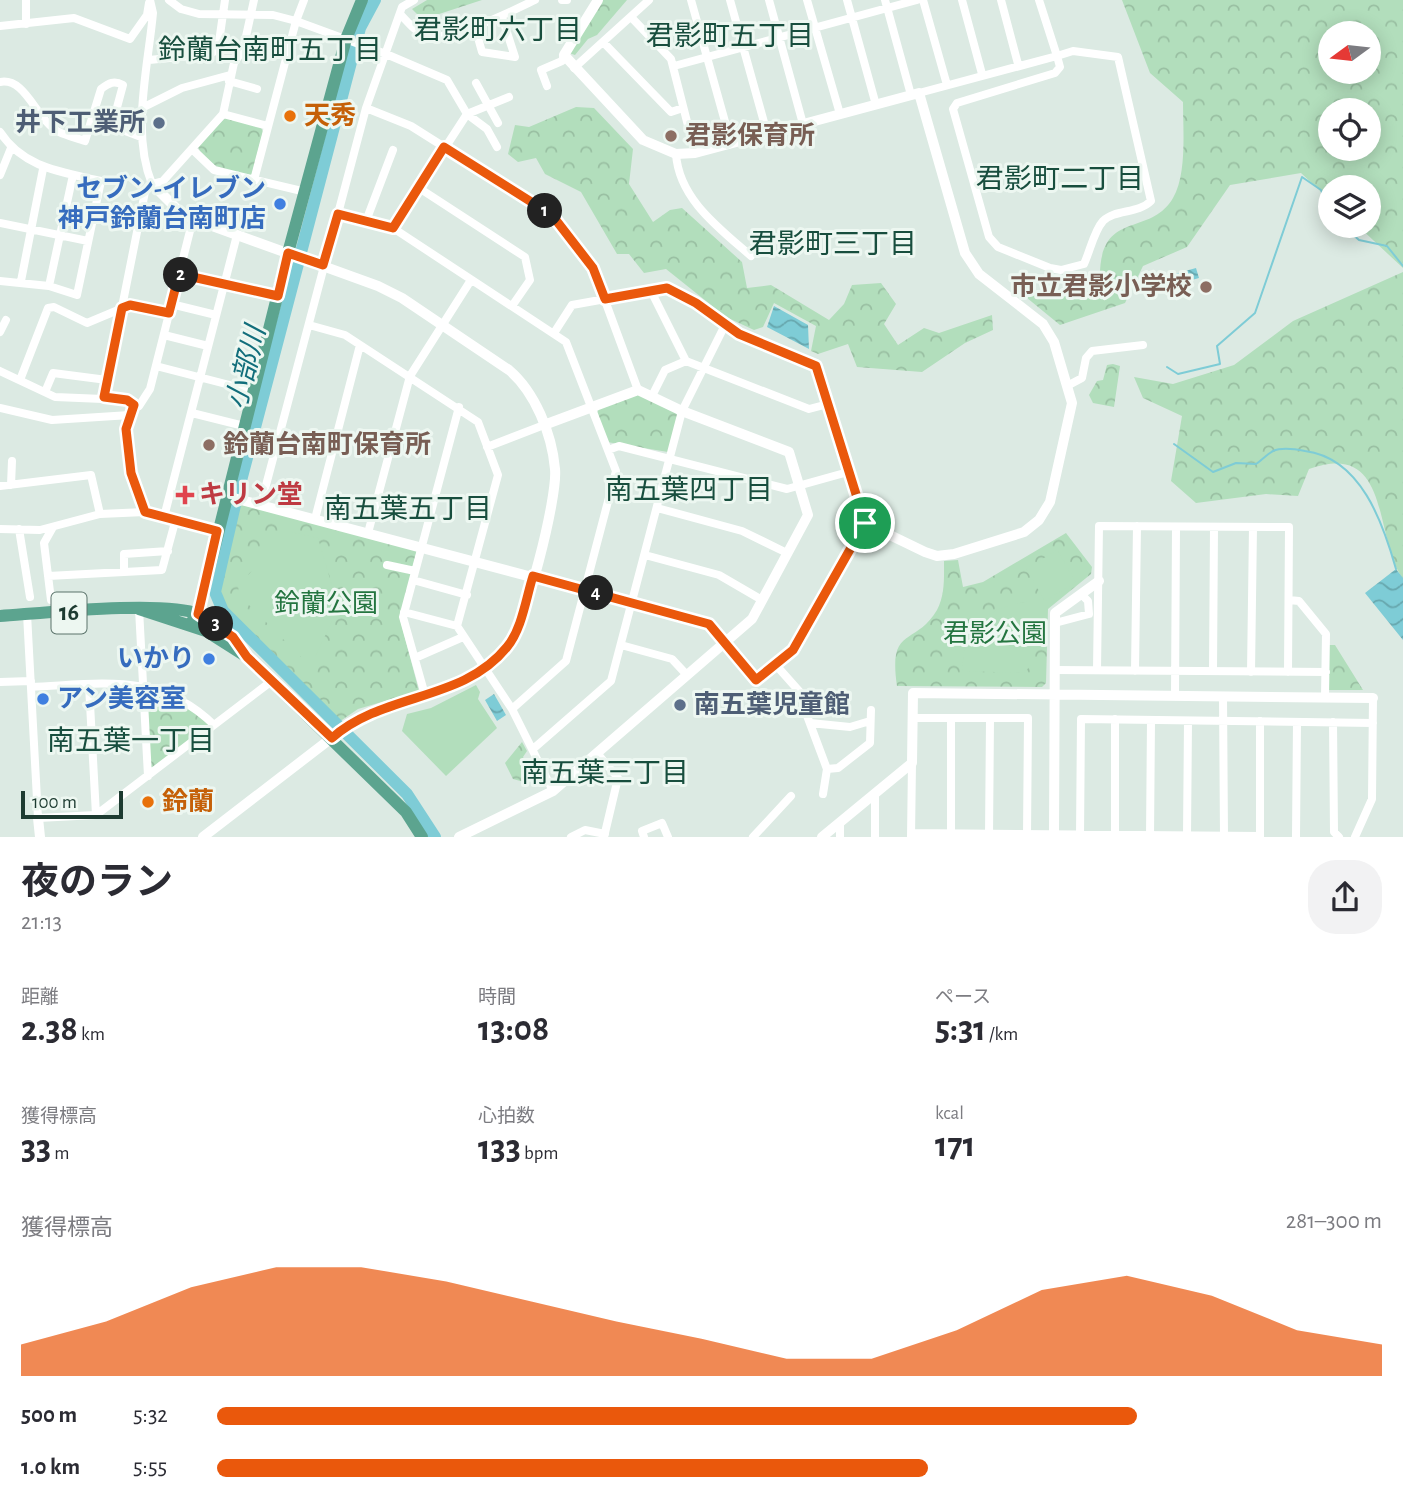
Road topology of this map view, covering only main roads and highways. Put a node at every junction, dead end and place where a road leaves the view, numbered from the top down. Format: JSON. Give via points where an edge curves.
{"nodes":[{"id":1,"x":362,"y":0,"type":"edge"},
{"id":2,"x":0,"y":616,"type":"edge"},
{"id":3,"x":192,"y":617,"type":"junction"},
{"id":4,"x":422,"y":837,"type":"edge"}],
"edges":[{"from":1,"to":3,"type":"main road"},
{"from":2,"to":3,"type":"main road","number":"16","via":[[139,609]]},
{"from":3,"to":4,"type":"main road","number":"16","via":[[233,637],[247,657],[334,736],[406,812]]}]}
